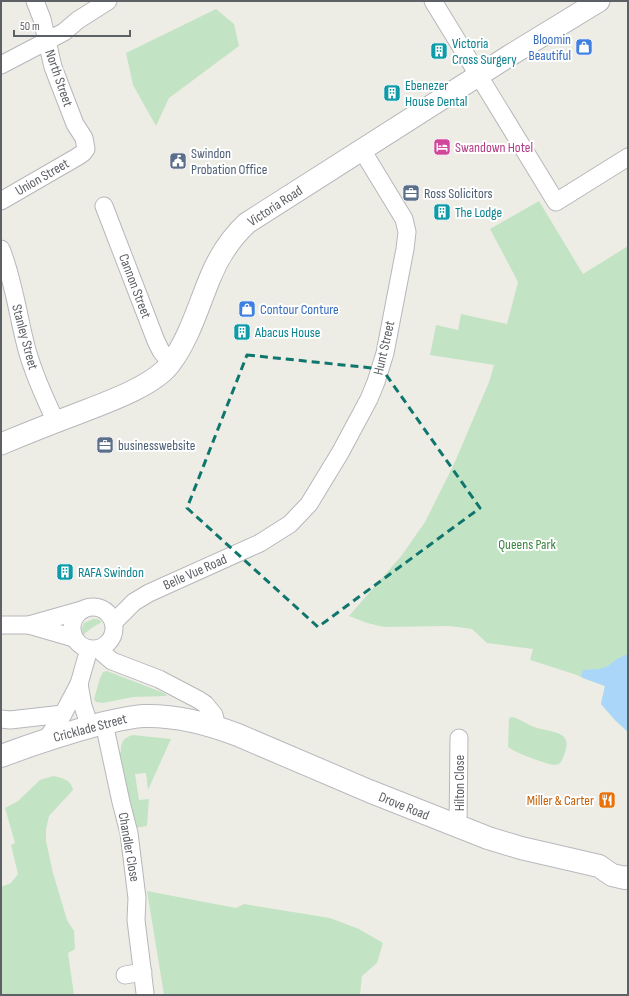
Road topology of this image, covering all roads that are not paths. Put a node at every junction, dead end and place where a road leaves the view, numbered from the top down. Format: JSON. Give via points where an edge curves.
{"nodes":[{"id":1,"x":35,"y":1,"type":"edge"},
{"id":2,"x":108,"y":1,"type":"edge"},
{"id":3,"x":433,"y":1,"type":"edge"},
{"id":4,"x":599,"y":1,"type":"edge"},
{"id":5,"x":46,"y":41,"type":"junction"},
{"id":6,"x":1,"y":65,"type":"edge"},
{"id":7,"x":479,"y":76,"type":"junction"},
{"id":8,"x":362,"y":150,"type":"junction"},
{"id":9,"x":83,"y":153,"type":"joint"},
{"id":10,"x":628,"y":157,"type":"edge"},
{"id":11,"x":1,"y":202,"type":"edge"},
{"id":12,"x":104,"y":206,"type":"dead end"},
{"id":13,"x":1,"y":249,"type":"edge"},
{"id":14,"x":171,"y":363,"type":"junction"},
{"id":15,"x":56,"y":422,"type":"junction"},
{"id":16,"x":1,"y":444,"type":"edge"},
{"id":17,"x":281,"y":531,"type":"joint"},
{"id":18,"x":82,"y":610,"type":"junction"},
{"id":19,"x":114,"y":622,"type":"junction"},
{"id":20,"x":1,"y":625,"type":"edge"},
{"id":21,"x":29,"y":625,"type":"junction"},
{"id":22,"x":74,"y":638,"type":"junction"},
{"id":23,"x":94,"y":649,"type":"junction"},
{"id":24,"x":79,"y":684,"type":"junction"},
{"id":25,"x":63,"y":714,"type":"junction"},
{"id":26,"x":181,"y":718,"type":"joint"},
{"id":27,"x":1,"y":719,"type":"edge"},
{"id":28,"x":97,"y":725,"type":"junction"},
{"id":29,"x":217,"y":727,"type":"junction"},
{"id":30,"x":459,"y":738,"type":"dead end"},
{"id":31,"x":45,"y":740,"type":"junction"},
{"id":32,"x":1,"y":756,"type":"edge"},
{"id":33,"x":458,"y":827,"type":"junction"},
{"id":34,"x":628,"y":865,"type":"edge"},
{"id":35,"x":598,"y":866,"type":"junction"},
{"id":36,"x":628,"y":877,"type":"edge"},
{"id":37,"x":143,"y":972,"type":"junction"},
{"id":38,"x":125,"y":975,"type":"dead end"},
{"id":39,"x":145,"y":993,"type":"dead end"}],
"edges":[{"from":1,"to":5,"type":"street","name":"North Street"},
{"from":2,"to":5,"type":"street","via":[[70,28]]},
{"from":3,"to":7,"type":"street"},
{"from":4,"to":7,"type":"street","name":"Victoria Road"},
{"from":5,"to":6,"type":"street"},
{"from":5,"to":9,"type":"street","name":"North Street","via":[[63,94],[85,142],[86,149]]},
{"from":7,"to":8,"type":"street","name":"Victoria Road"},
{"from":7,"to":10,"type":"street","via":[[556,202]]},
{"from":8,"to":14,"type":"street","name":"Victoria Road","via":[[242,228],[214,268],[184,342]]},
{"from":8,"to":17,"type":"street","name":"Hunt Street","via":[[406,226],[405,249],[385,353],[369,399],[340,453],[309,504]]},
{"from":9,"to":11,"type":"street","name":"Union Street"},
{"from":12,"to":14,"type":"street","name":"Cannon Street","via":[[156,341]]},
{"from":13,"to":15,"type":"street","name":"Stanley Street","via":[[27,351]]},
{"from":14,"to":15,"type":"street","name":"Victoria Road","via":[[152,380]]},
{"from":15,"to":16,"type":"street","name":"Victoria Road"},
{"from":17,"to":19,"type":"street","name":"Belle Vue Road","via":[[149,593],[134,602]]},
{"from":18,"to":19,"type":"street","via":[[94,606],[101,608]]},
{"from":18,"to":21,"type":"street"},
{"from":18,"to":22,"type":"street","via":[[73,619]]},
{"from":19,"to":23,"type":"street","via":[[115,631],[109,643]]},
{"from":20,"to":21,"type":"street"},
{"from":21,"to":22,"type":"street"},
{"from":22,"to":23,"type":"street","via":[[81,646]]},
{"from":23,"to":24,"type":"street"},
{"from":23,"to":29,"type":"street","via":[[112,661],[159,679],[199,700],[214,716]]},
{"from":24,"to":25,"type":"street"},
{"from":24,"to":28,"type":"street","via":[[83,706]]},
{"from":25,"to":27,"type":"street"},
{"from":25,"to":31,"type":"street"},
{"from":26,"to":28,"type":"main road","name":"Cricklade Street","via":[[140,716]]},
{"from":26,"to":29,"type":"main road","name":"Drove Road"},
{"from":28,"to":31,"type":"main road","name":"Cricklade Street"},
{"from":28,"to":37,"type":"street","name":"Chandler Close","via":[[130,834],[135,873],[136,920]]},
{"from":29,"to":33,"type":"main road","name":"Drove Road"},
{"from":30,"to":33,"type":"street","name":"Hilton Close"},
{"from":31,"to":32,"type":"main road","name":"Cricklade Street"},
{"from":33,"to":35,"type":"main road","name":"Drove Road","via":[[506,844]]},
{"from":34,"to":35,"type":"main road","name":"Drove Road","via":[[614,862]]},
{"from":35,"to":36,"type":"main road","name":"Drove Road","via":[[612,875]]},
{"from":37,"to":38,"type":"street"},
{"from":37,"to":39,"type":"street","name":"Chandler Close"}]}
